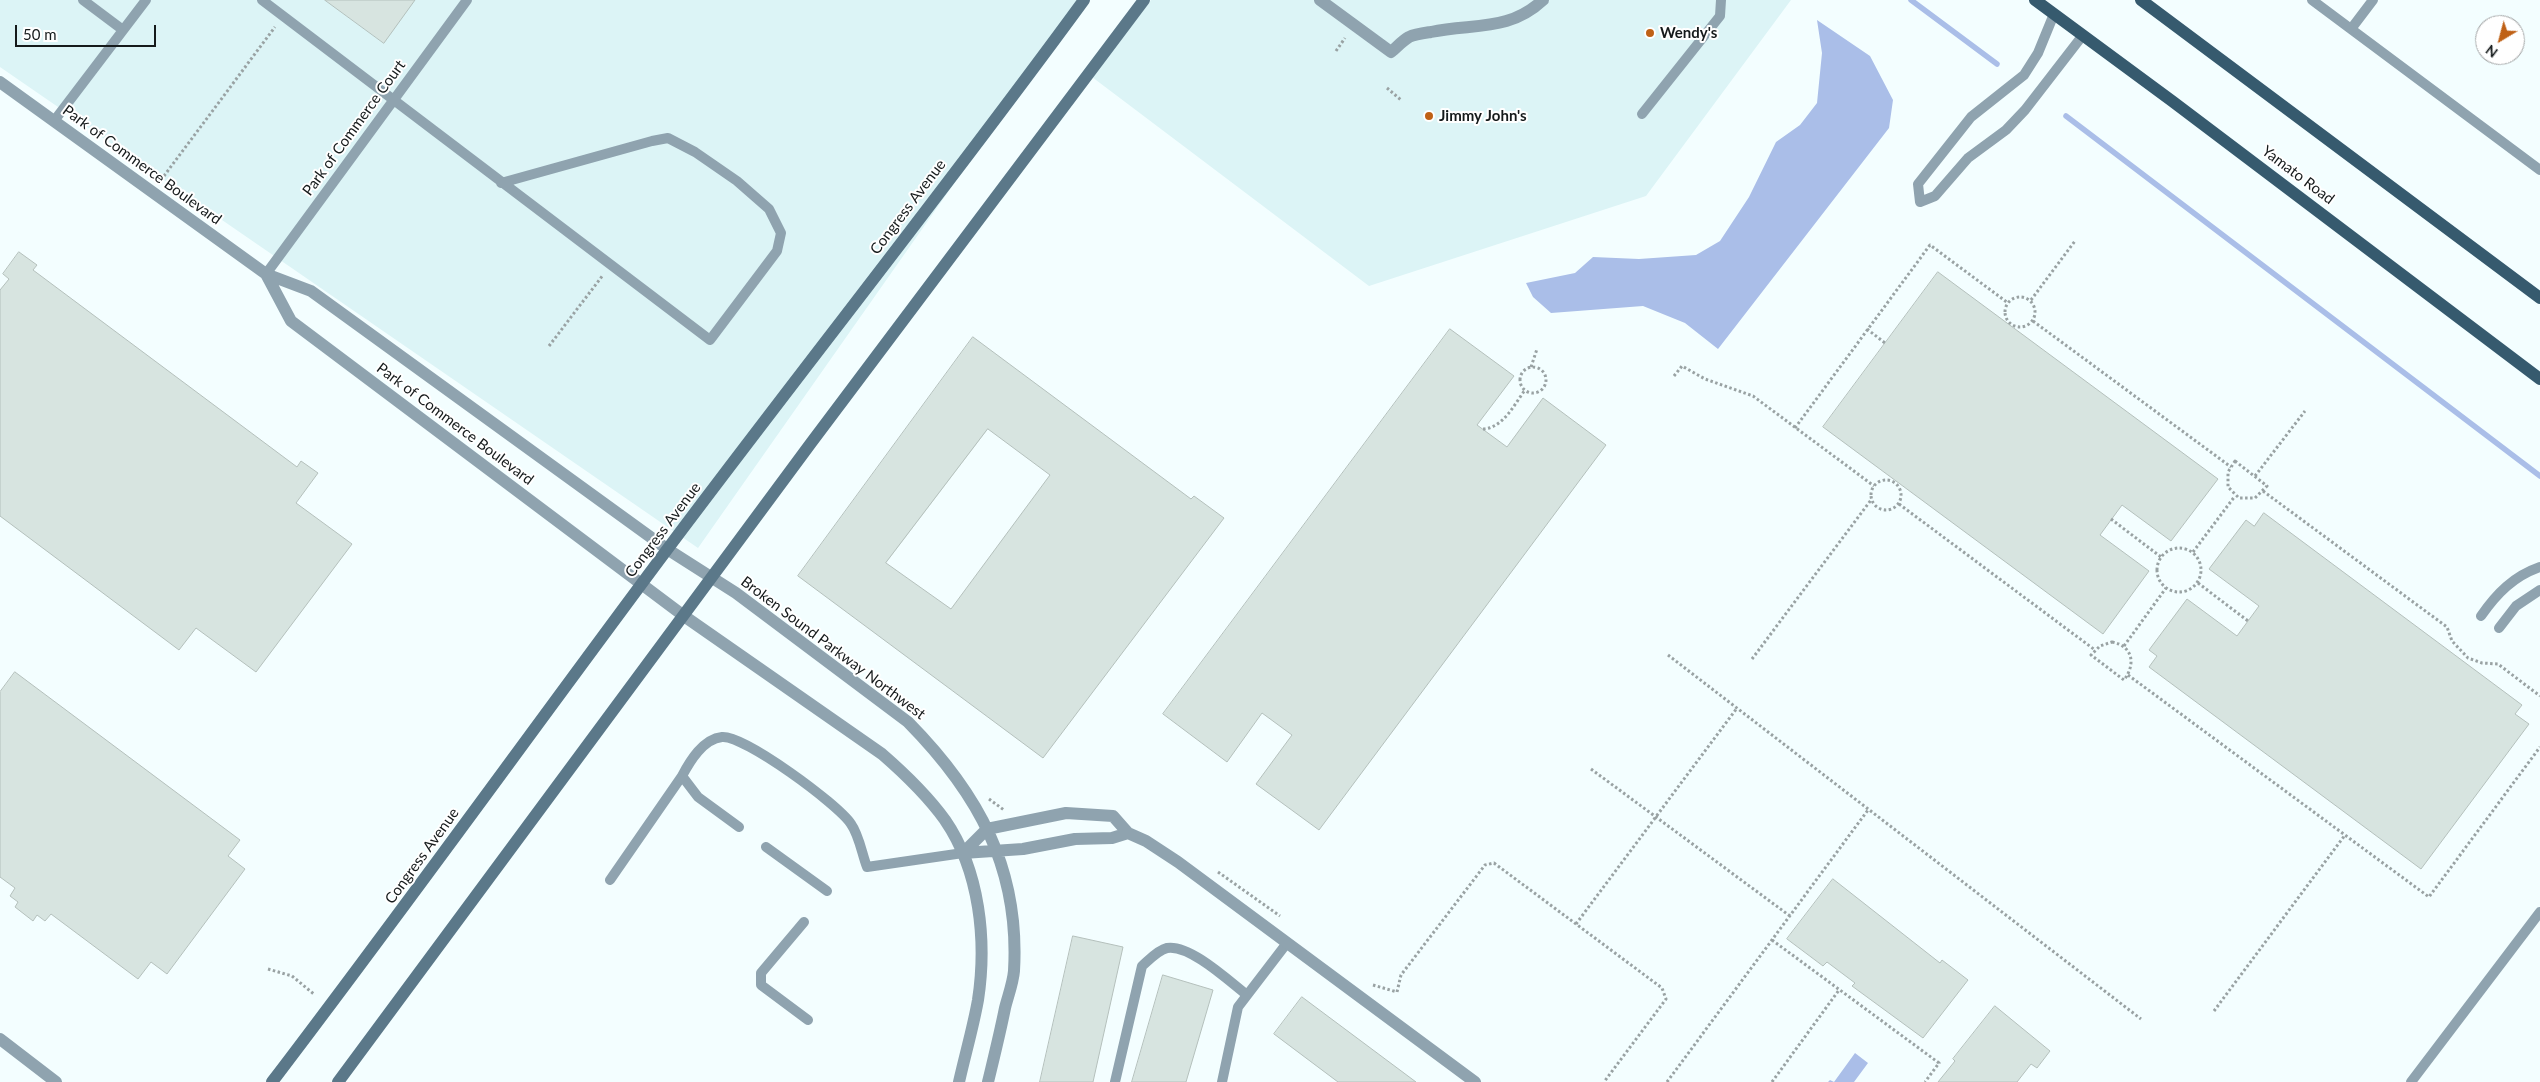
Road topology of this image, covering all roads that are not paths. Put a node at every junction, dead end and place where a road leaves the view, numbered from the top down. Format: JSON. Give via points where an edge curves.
{"nodes":[{"id":1,"x":83,"y":0,"type":"edge"},
{"id":2,"x":146,"y":0,"type":"edge"},
{"id":3,"x":262,"y":0,"type":"edge"},
{"id":4,"x":467,"y":0,"type":"edge"},
{"id":5,"x":1084,"y":0,"type":"edge"},
{"id":6,"x":1144,"y":0,"type":"edge"},
{"id":7,"x":1320,"y":0,"type":"edge"},
{"id":8,"x":1543,"y":0,"type":"edge"},
{"id":9,"x":1721,"y":0,"type":"edge"},
{"id":10,"x":2035,"y":0,"type":"edge"},
{"id":11,"x":2141,"y":0,"type":"edge"},
{"id":12,"x":2312,"y":0,"type":"edge"},
{"id":13,"x":2373,"y":0,"type":"edge"},
{"id":14,"x":2054,"y":14,"type":"junction"},
{"id":15,"x":2351,"y":29,"type":"junction"},
{"id":16,"x":123,"y":30,"type":"junction"},
{"id":17,"x":2083,"y":35,"type":"junction"},
{"id":18,"x":0,"y":82,"type":"edge"},
{"id":19,"x":393,"y":101,"type":"junction"},
{"id":20,"x":1642,"y":114,"type":"dead end"},
{"id":21,"x":54,"y":121,"type":"junction"},
{"id":22,"x":2540,"y":170,"type":"edge"},
{"id":23,"x":501,"y":182,"type":"junction"},
{"id":24,"x":266,"y":274,"type":"junction"},
{"id":25,"x":2540,"y":298,"type":"edge"},
{"id":26,"x":2540,"y":379,"type":"edge"},
{"id":27,"x":668,"y":549,"type":"junction"},
{"id":28,"x":2540,"y":567,"type":"edge"},
{"id":29,"x":712,"y":578,"type":"junction"},
{"id":30,"x":642,"y":584,"type":"junction"},
{"id":31,"x":2540,"y":590,"type":"edge"},
{"id":32,"x":684,"y":616,"type":"junction"},
{"id":33,"x":2481,"y":616,"type":"dead end"},
{"id":34,"x":2499,"y":628,"type":"dead end"},
{"id":35,"x":682,"y":776,"type":"junction"},
{"id":36,"x":739,"y":827,"type":"dead end"},
{"id":37,"x":987,"y":829,"type":"junction"},
{"id":38,"x":1128,"y":833,"type":"junction"},
{"id":39,"x":766,"y":847,"type":"dead end"},
{"id":40,"x":995,"y":852,"type":"junction"},
{"id":41,"x":963,"y":853,"type":"junction"},
{"id":42,"x":610,"y":880,"type":"dead end"},
{"id":43,"x":827,"y":891,"type":"dead end"},
{"id":44,"x":2540,"y":912,"type":"edge"},
{"id":45,"x":804,"y":922,"type":"dead end"},
{"id":46,"x":1287,"y":943,"type":"junction"},
{"id":47,"x":1247,"y":995,"type":"junction"},
{"id":48,"x":808,"y":1020,"type":"dead end"},
{"id":49,"x":0,"y":1040,"type":"edge"},
{"id":50,"x":56,"y":1082,"type":"edge"},
{"id":51,"x":272,"y":1082,"type":"edge"},
{"id":52,"x":338,"y":1082,"type":"edge"},
{"id":53,"x":958,"y":1082,"type":"edge"},
{"id":54,"x":988,"y":1082,"type":"edge"},
{"id":55,"x":1115,"y":1082,"type":"edge"},
{"id":56,"x":1222,"y":1082,"type":"edge"},
{"id":57,"x":1474,"y":1082,"type":"edge"},
{"id":58,"x":2411,"y":1082,"type":"edge"}],
"edges":[{"from":1,"to":16,"type":"lane"},
{"from":2,"to":16,"type":"lane"},
{"from":3,"to":19,"type":"lane"},
{"from":4,"to":19,"type":"lane","name":"Park of Commerce Court"},
{"from":5,"to":27,"type":"main road","name":"Congress Avenue"},
{"from":6,"to":29,"type":"main road"},
{"from":7,"to":8,"type":"street","via":[[1391,52],[1410,36],[1446,29],[1496,26],[1530,12]]},
{"from":9,"to":20,"type":"lane","via":[[1720,16]]},
{"from":10,"to":14,"type":"main road","name":"Yamato Road"},
{"from":11,"to":25,"type":"main road"},
{"from":12,"to":15,"type":"lane"},
{"from":13,"to":15,"type":"lane"},
{"from":14,"to":17,"type":"main road","name":"Yamato Road"},
{"from":14,"to":17,"type":"lane","via":[[2038,53],[2024,75],[1970,117],[1918,184],[1920,202],[1935,196],[1968,158],[2006,130]]},
{"from":15,"to":22,"type":"lane"},
{"from":16,"to":21,"type":"lane"},
{"from":17,"to":26,"type":"main road","name":"Yamato Road"},
{"from":18,"to":21,"type":"street","name":"Park of Commerce Boulevard"},
{"from":19,"to":23,"type":"lane"},
{"from":19,"to":24,"type":"lane","name":"Park of Commerce Court"},
{"from":21,"to":24,"type":"street","name":"Park of Commerce Boulevard"},
{"from":23,"to":23,"type":"lane","via":[[668,138],[737,181],[769,209],[781,233],[777,251],[710,340]]},
{"from":24,"to":27,"type":"street","name":"Park of Commerce Boulevard","via":[[311,291]]},
{"from":24,"to":30,"type":"street","name":"Park of Commerce Boulevard","via":[[291,321]]},
{"from":27,"to":29,"type":"street","name":"Park of Commerce Boulevard"},
{"from":27,"to":30,"type":"main road","name":"Congress Avenue"},
{"from":28,"to":33,"type":"lane","via":[[2522,574],[2506,586]]},
{"from":29,"to":32,"type":"main road"},
{"from":29,"to":37,"type":"street","name":"Broken Sound Parkway Northwest","via":[[908,722],[960,783]]},
{"from":30,"to":32,"type":"street","name":"Park of Commerce Boulevard"},
{"from":30,"to":51,"type":"main road","name":"Congress Avenue","via":[[397,918]]},
{"from":31,"to":34,"type":"lane","via":[[2516,606]]},
{"from":32,"to":41,"type":"street","via":[[882,754],[908,776],[946,822]]},
{"from":32,"to":52,"type":"main road"},
{"from":35,"to":36,"type":"lane","via":[[698,797]]},
{"from":35,"to":41,"type":"lane","via":[[691,758],[706,744],[722,737],[739,740],[834,806],[852,824],[867,867]]},
{"from":35,"to":42,"type":"lane"},
{"from":37,"to":38,"type":"street","via":[[1066,813],[1113,816]]},
{"from":37,"to":40,"type":"street","name":"Broken Sound Parkway Northwest"},
{"from":37,"to":41,"type":"street"},
{"from":38,"to":40,"type":"street","via":[[1112,838],[1075,838],[1023,850]]},
{"from":38,"to":46,"type":"street","via":[[1178,862]]},
{"from":39,"to":43,"type":"lane"},
{"from":40,"to":41,"type":"street"},
{"from":40,"to":54,"type":"street","name":"Broken Sound Parkway Northwest","via":[[1006,876],[1013,906],[1014,972]]},
{"from":41,"to":53,"type":"street","via":[[982,932],[978,1000]]},
{"from":44,"to":58,"type":"lane"},
{"from":45,"to":48,"type":"lane","via":[[759,979],[761,985]]},
{"from":46,"to":47,"type":"lane"},
{"from":46,"to":57,"type":"street"},
{"from":47,"to":55,"type":"lane","via":[[1194,955],[1178,948],[1166,948],[1142,966]]},
{"from":47,"to":56,"type":"lane","via":[[1238,1007]]},
{"from":49,"to":50,"type":"street"}]}
